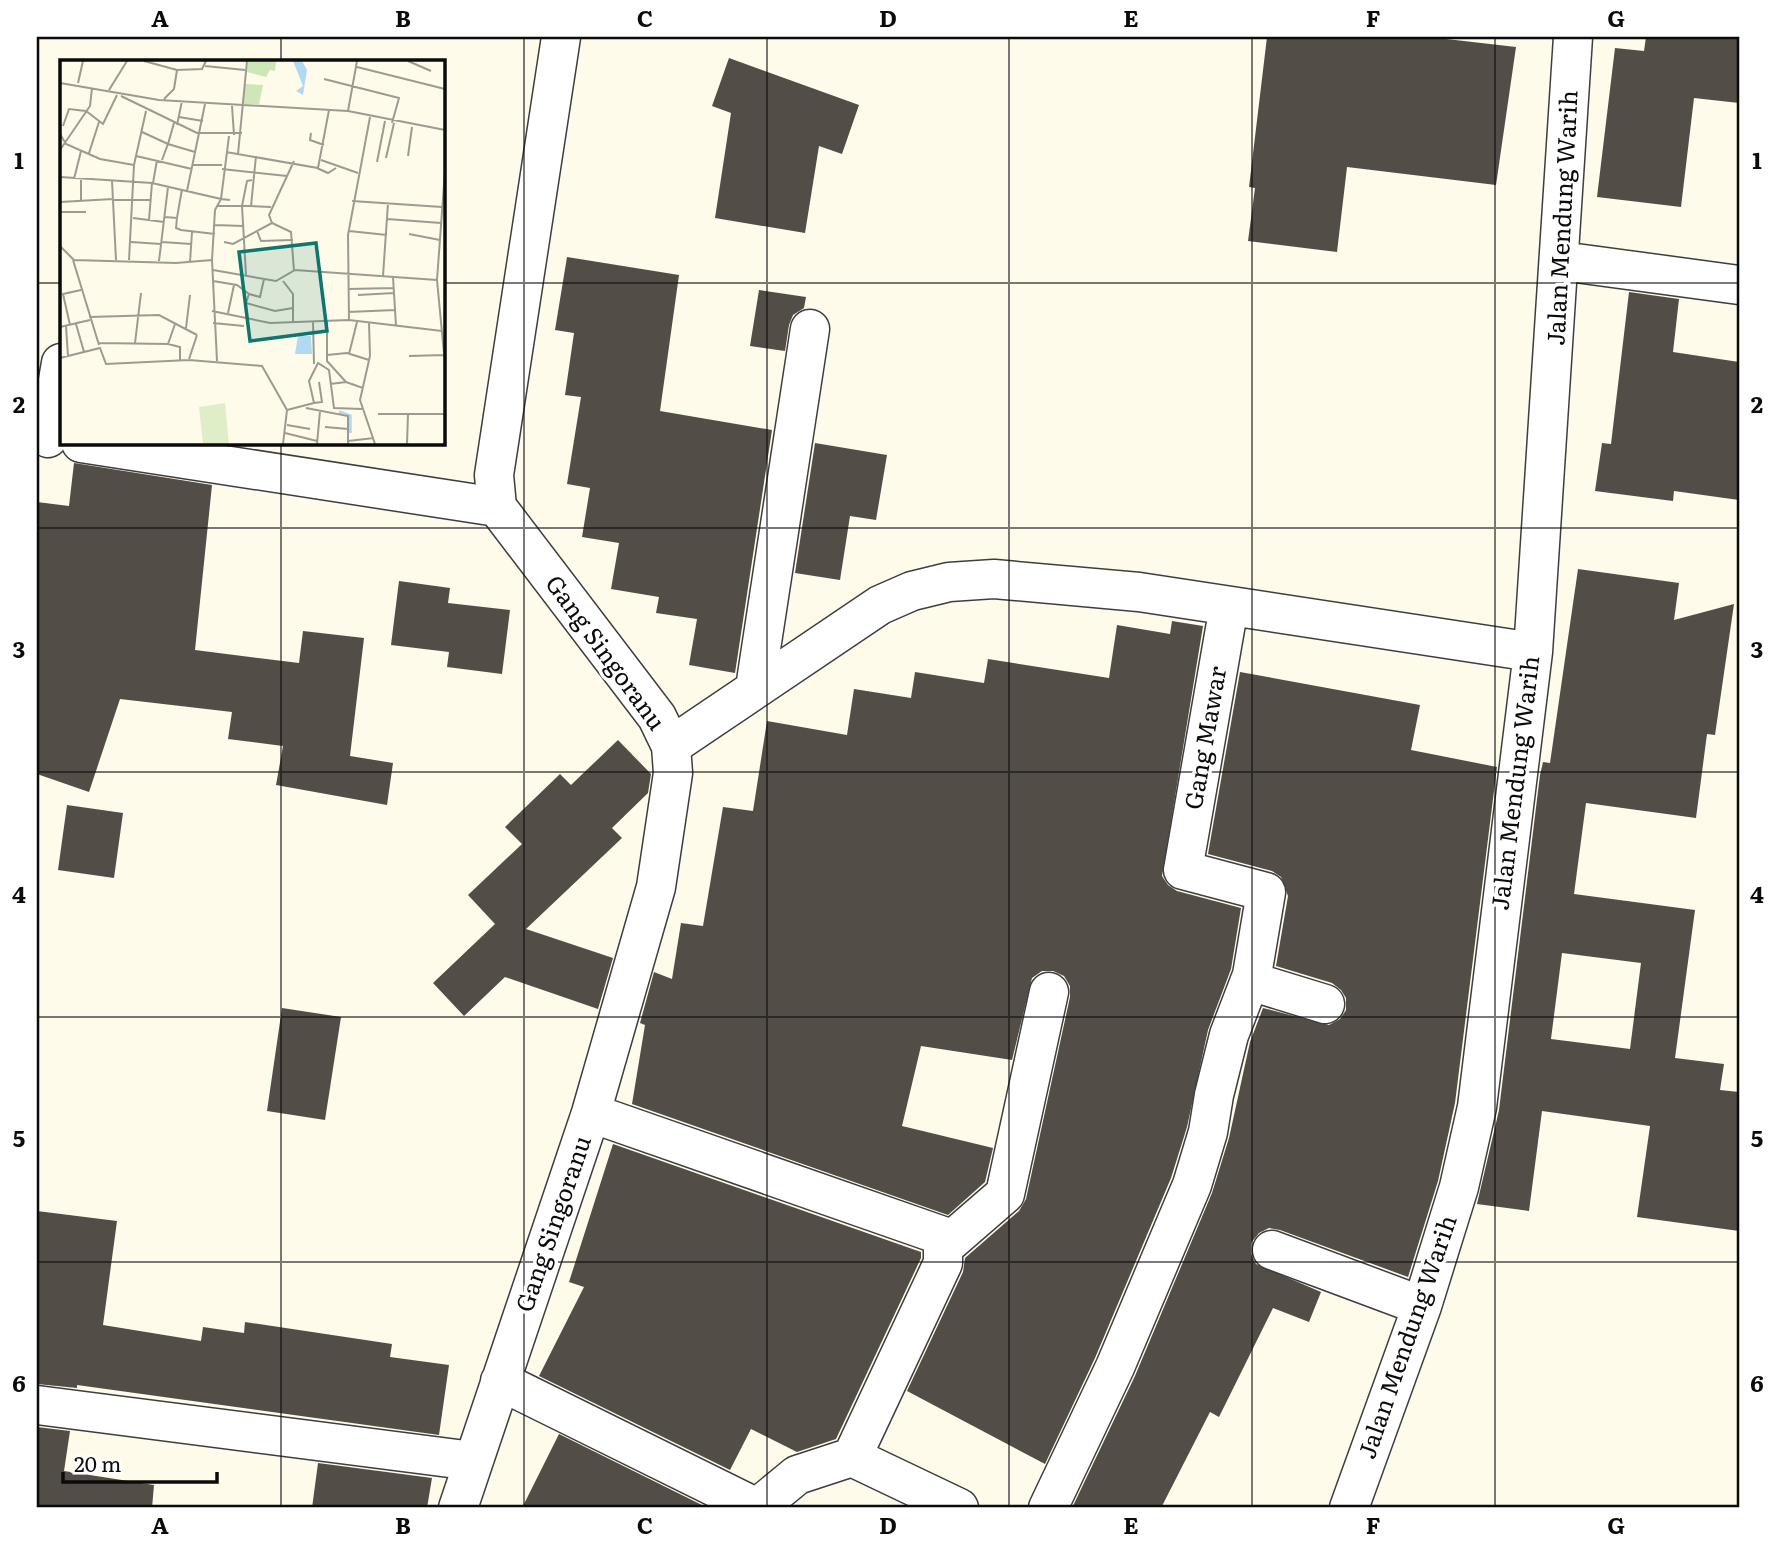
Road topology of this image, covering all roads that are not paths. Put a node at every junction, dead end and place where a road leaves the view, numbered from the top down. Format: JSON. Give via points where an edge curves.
{"nodes":[{"id":1,"x":1573,"y":37,"type":"edge"},
{"id":2,"x":561,"y":38,"type":"edge"},
{"id":3,"x":1561,"y":261,"type":"junction"},
{"id":4,"x":1739,"y":285,"type":"edge"},
{"id":5,"x":810,"y":329,"type":"dead end"},
{"id":6,"x":60,"y":382,"type":"edge"},
{"id":7,"x":57,"y":440,"type":"edge"},
{"id":8,"x":83,"y":444,"type":"edge"},
{"id":9,"x":498,"y":507,"type":"junction"},
{"id":10,"x":1229,"y":606,"type":"junction"},
{"id":11,"x":1533,"y":652,"type":"junction"},
{"id":12,"x":755,"y":688,"type":"junction"},
{"id":13,"x":671,"y":746,"type":"junction"},
{"id":14,"x":1250,"y":981,"type":"junction"},
{"id":15,"x":1049,"y":992,"type":"dead end"},
{"id":16,"x":1325,"y":1004,"type":"dead end"},
{"id":17,"x":591,"y":1113,"type":"junction"},
{"id":18,"x":945,"y":1246,"type":"junction"},
{"id":19,"x":1272,"y":1250,"type":"dead end"},
{"id":20,"x":1422,"y":1306,"type":"junction"},
{"id":21,"x":500,"y":1381,"type":"junction"},
{"id":22,"x":37,"y":1405,"type":"edge"},
{"id":23,"x":852,"y":1457,"type":"junction"},
{"id":24,"x":473,"y":1461,"type":"junction"},
{"id":25,"x":458,"y":1508,"type":"edge"},
{"id":26,"x":757,"y":1508,"type":"edge"},
{"id":27,"x":959,"y":1508,"type":"edge"},
{"id":28,"x":1048,"y":1508,"type":"edge"},
{"id":29,"x":1349,"y":1508,"type":"edge"}],
"edges":[{"from":1,"to":3,"type":"street","name":"Jalan Mendung Warih"},
{"from":2,"to":9,"type":"street","via":[[494,475]]},
{"from":3,"to":4,"type":"street"},
{"from":3,"to":11,"type":"street","name":"Jalan Mendung Warih"},
{"from":5,"to":12,"type":"street"},
{"from":6,"to":7,"type":"street"},
{"from":8,"to":9,"type":"street"},
{"from":9,"to":13,"type":"street","name":"Gang Singoranu","via":[[657,717]]},
{"from":10,"to":11,"type":"street"},
{"from":10,"to":12,"type":"street","via":[[1139,592],[994,579],[949,582],[880,605]]},
{"from":10,"to":14,"type":"street","name":"Gang Mawar","via":[[1183,870],[1266,892]]},
{"from":11,"to":20,"type":"street","name":"Jalan Mendung Warih","via":[[1477,1107],[1459,1187]]},
{"from":12,"to":13,"type":"street"},
{"from":13,"to":17,"type":"street","name":"Gang Singoranu","via":[[673,773],[656,887]]},
{"from":14,"to":16,"type":"street"},
{"from":14,"to":28,"type":"street","via":[[1229,1035],[1192,1185],[1115,1367]]},
{"from":15,"to":18,"type":"street","via":[[1005,1194]]},
{"from":17,"to":18,"type":"street","via":[[943,1237]]},
{"from":17,"to":21,"type":"street","name":"Gang Singoranu"},
{"from":18,"to":23,"type":"street","via":[[943,1263]]},
{"from":19,"to":20,"type":"street"},
{"from":20,"to":29,"type":"street","name":"Jalan Mendung Warih"},
{"from":21,"to":24,"type":"street","name":"Gang Singoranu"},
{"from":21,"to":26,"type":"street"},
{"from":22,"to":24,"type":"street"},
{"from":23,"to":26,"type":"street","via":[[797,1475]]},
{"from":23,"to":27,"type":"street"},
{"from":24,"to":25,"type":"street","name":"Gang Singoranu"}]}
